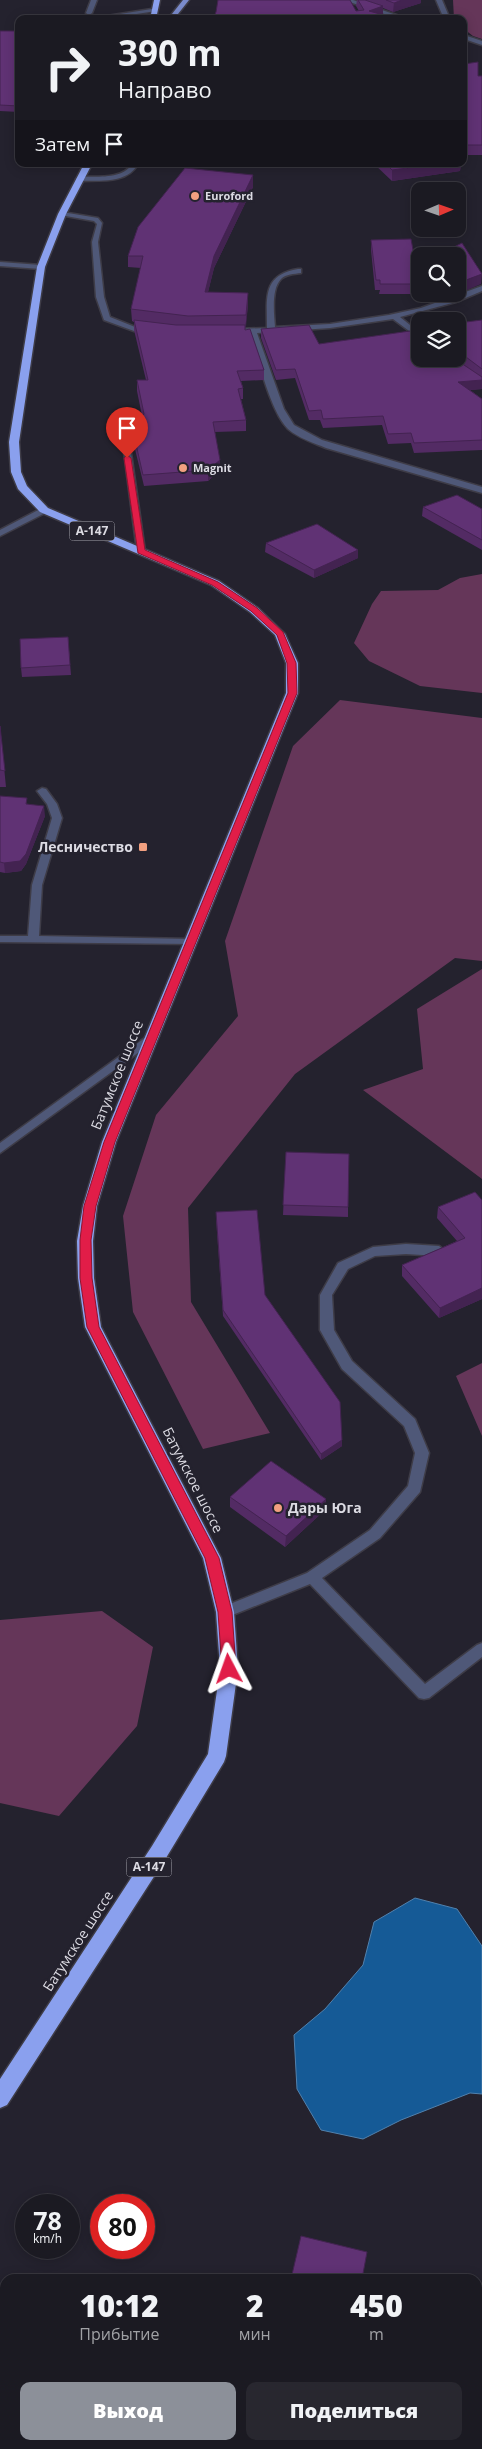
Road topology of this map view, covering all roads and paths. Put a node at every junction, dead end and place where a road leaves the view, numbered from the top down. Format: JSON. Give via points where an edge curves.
{"nodes":[{"id":1,"x":94,"y":0,"type":"edge"},
{"id":2,"x":157,"y":0,"type":"edge"},
{"id":3,"x":186,"y":0,"type":"edge"},
{"id":4,"x":347,"y":0,"type":"edge"},
{"id":5,"x":439,"y":0,"type":"edge"},
{"id":6,"x":156,"y":9,"type":"junction"},
{"id":7,"x":355,"y":12,"type":"edge"},
{"id":8,"x":90,"y":15,"type":"edge"},
{"id":9,"x":99,"y":15,"type":"edge"},
{"id":10,"x":154,"y":15,"type":"edge"},
{"id":11,"x":174,"y":15,"type":"edge"},
{"id":12,"x":393,"y":15,"type":"edge"},
{"id":13,"x":445,"y":15,"type":"edge"},
{"id":14,"x":467,"y":38,"type":"edge"},
{"id":15,"x":482,"y":43,"type":"edge"},
{"id":16,"x":86,"y":167,"type":"edge"},
{"id":17,"x":133,"y":167,"type":"edge"},
{"id":18,"x":79,"y":179,"type":"junction"},
{"id":19,"x":62,"y":214,"type":"junction"},
{"id":20,"x":0,"y":264,"type":"edge"},
{"id":21,"x":41,"y":267,"type":"junction"},
{"id":22,"x":298,"y":271,"type":"dead end"},
{"id":23,"x":482,"y":288,"type":"edge"},
{"id":24,"x":394,"y":315,"type":"junction"},
{"id":25,"x":411,"y":329,"type":"edge"},
{"id":26,"x":161,"y":330,"type":"edge"},
{"id":27,"x":271,"y":330,"type":"junction"},
{"id":28,"x":227,"y":331,"type":"edge"},
{"id":29,"x":253,"y":331,"type":"junction"},
{"id":30,"x":124,"y":439,"type":"dead end"},
{"id":31,"x":482,"y":490,"type":"edge"},
{"id":32,"x":44,"y":510,"type":"junction"},
{"id":33,"x":0,"y":533,"type":"edge"},
{"id":34,"x":141,"y":551,"type":"junction"},
{"id":35,"x":42,"y":791,"type":"dead end"},
{"id":36,"x":0,"y":939,"type":"edge"},
{"id":37,"x":33,"y":940,"type":"junction"},
{"id":38,"x":191,"y":942,"type":"junction"},
{"id":39,"x":152,"y":1036,"type":"junction"},
{"id":40,"x":0,"y":1149,"type":"edge"},
{"id":41,"x":439,"y":1251,"type":"edge"},
{"id":42,"x":312,"y":1577,"type":"junction"},
{"id":43,"x":225,"y":1612,"type":"junction"},
{"id":44,"x":482,"y":1649,"type":"edge"},
{"id":45,"x":0,"y":2098,"type":"edge"}],
"edges":[{"from":1,"to":8,"type":"street"},
{"from":2,"to":6,"type":"highway"},
{"from":3,"to":11,"type":"main road"},
{"from":4,"to":7,"type":"street"},
{"from":4,"to":12,"type":"street"},
{"from":5,"to":13,"type":"street"},
{"from":6,"to":9,"type":"street"},
{"from":6,"to":10,"type":"highway"},
{"from":14,"to":15,"type":"street"},
{"from":16,"to":18,"type":"highway","name":"Батумское шоссе","number":"А-147"},
{"from":17,"to":18,"type":"street","via":[[119,176]]},
{"from":18,"to":19,"type":"highway","name":"Батумское шоссе","number":"А-147"},
{"from":19,"to":21,"type":"highway","name":"Батумское шоссе","number":"А-147"},
{"from":19,"to":26,"type":"street","via":[[96,219],[100,224],[95,242],[100,297],[107,318],[134,329]]},
{"from":20,"to":21,"type":"street"},
{"from":21,"to":32,"type":"highway","name":"Батумское шоссе","number":"А-147","via":[[14,442],[16,472],[22,486]]},
{"from":22,"to":27,"type":"street","via":[[280,276],[275,282]]},
{"from":23,"to":24,"type":"street","via":[[449,304]]},
{"from":24,"to":25,"type":"street"},
{"from":24,"to":27,"type":"street","via":[[313,329]]},
{"from":27,"to":29,"type":"street"},
{"from":28,"to":29,"type":"street"},
{"from":29,"to":31,"type":"street","via":[[290,426],[329,446]]},
{"from":30,"to":34,"type":"street"},
{"from":32,"to":33,"type":"street"},
{"from":32,"to":34,"type":"highway","name":"Батумское шоссе","number":"А-147"},
{"from":34,"to":38,"type":"highway","name":"Батумское шоссе","number":"А-147","via":[[215,584],[254,610],[280,634],[292,663],[292,693]]},
{"from":35,"to":37,"type":"street","via":[[57,818],[37,885]]},
{"from":36,"to":37,"type":"street"},
{"from":37,"to":38,"type":"street"},
{"from":38,"to":39,"type":"highway","name":"Батумское шоссе","number":"А-147"},
{"from":39,"to":40,"type":"street"},
{"from":39,"to":43,"type":"highway","name":"Батумское шоссе","number":"А-147","via":[[109,1142],[90,1206],[85,1240],[86,1278],[93,1327],[212,1558]]},
{"from":41,"to":42,"type":"street","via":[[373,1252],[343,1266],[326,1295],[328,1330],[347,1365],[410,1423],[422,1453],[415,1488],[375,1534]]},
{"from":42,"to":43,"type":"street"},
{"from":42,"to":44,"type":"street","via":[[424,1693]]},
{"from":43,"to":45,"type":"highway","name":"Батумское шоссе","number":"А-147","via":[[229,1669],[217,1756]]}]}
